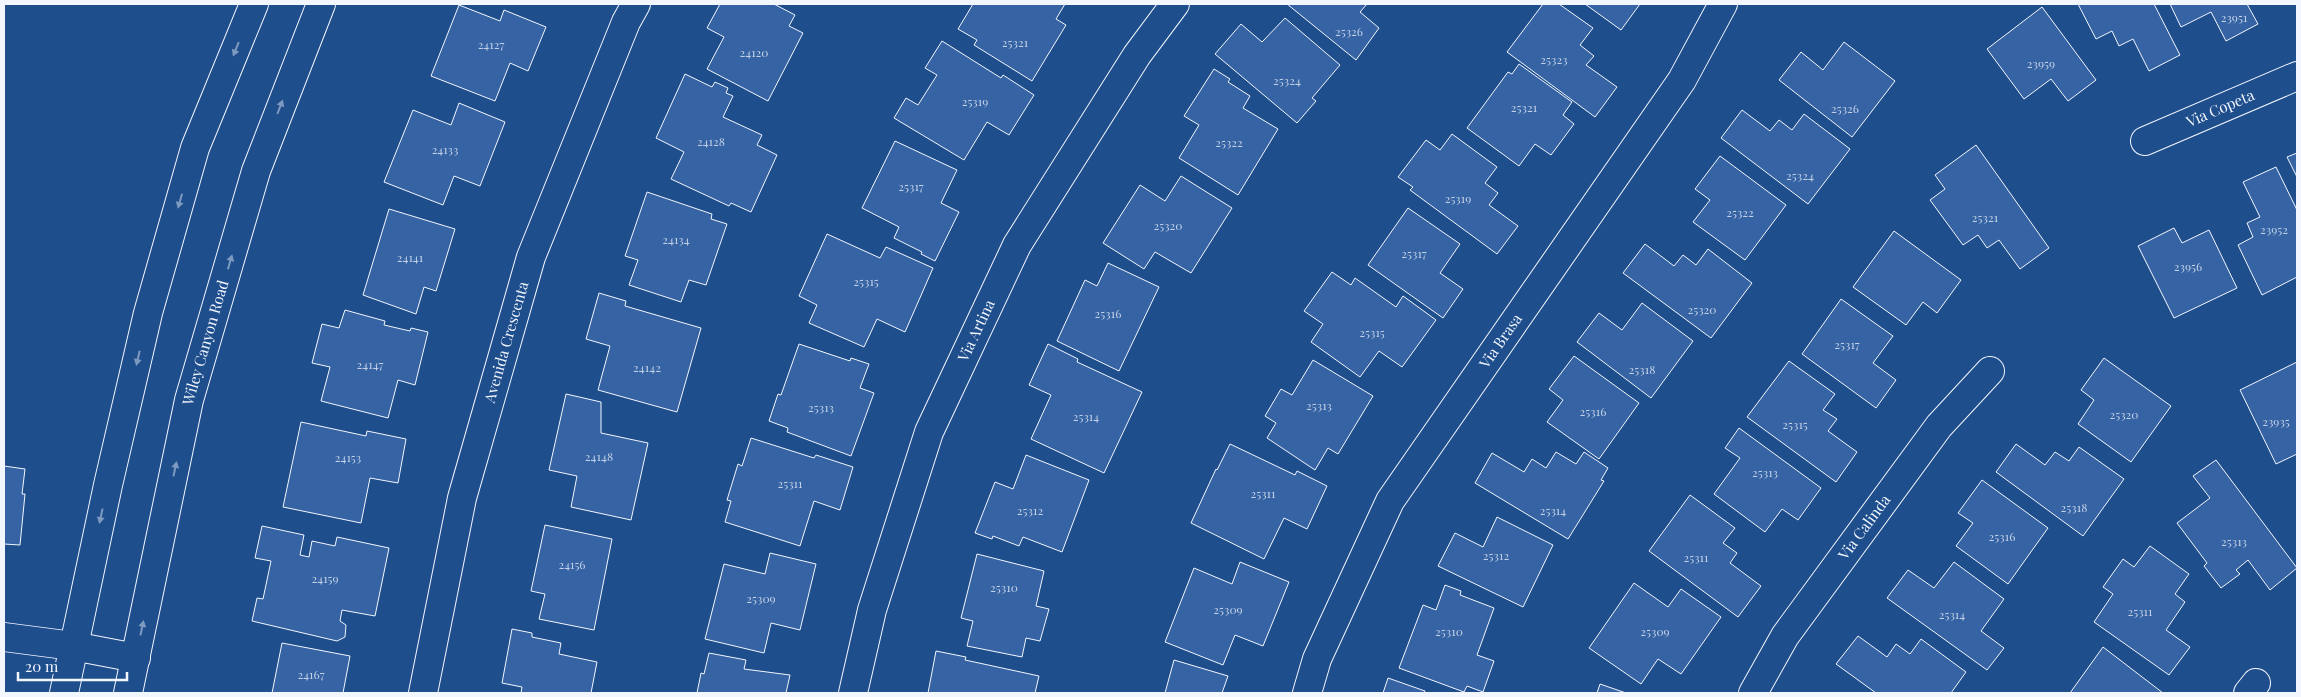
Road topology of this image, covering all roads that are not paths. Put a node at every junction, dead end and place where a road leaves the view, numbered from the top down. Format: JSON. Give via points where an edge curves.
{"nodes":[{"id":1,"x":254,"y":4,"type":"edge"},
{"id":2,"x":321,"y":4,"type":"edge"},
{"id":3,"x":636,"y":4,"type":"edge"},
{"id":4,"x":1175,"y":4,"type":"edge"},
{"id":5,"x":1723,"y":4,"type":"edge"},
{"id":6,"x":2297,"y":76,"type":"edge"},
{"id":7,"x":2145,"y":141,"type":"dead end"},
{"id":8,"x":1990,"y":371,"type":"dead end"},
{"id":9,"x":4,"y":637,"type":"edge"},
{"id":10,"x":73,"y":646,"type":"junction"},
{"id":11,"x":136,"y":658,"type":"junction"},
{"id":12,"x":64,"y":693,"type":"edge"},
{"id":13,"x":128,"y":693,"type":"edge"},
{"id":14,"x":422,"y":693,"type":"edge"},
{"id":15,"x":853,"y":693,"type":"edge"},
{"id":16,"x":1307,"y":693,"type":"edge"},
{"id":17,"x":1753,"y":693,"type":"edge"}],
"edges":[{"from":1,"to":10,"type":"street","one_way":true,"via":[[196,148],[148,313]]},
{"from":11,"to":2,"type":"street","name":"Wiley Canyon Road","one_way":true,"via":[[189,400],[256,171]]},
{"from":3,"to":14,"type":"street","name":"Avenida Crescenta","via":[[531,257],[462,498]]},
{"from":4,"to":15,"type":"street","name":"Via Artina","via":[[1137,55],[1017,246],[929,432],[872,610]]},
{"from":5,"to":16,"type":"street","name":"Via Brasa","via":[[1682,80],[1390,501],[1317,659]]},
{"from":6,"to":7,"type":"street","name":"Via Copeta"},
{"from":8,"to":17,"type":"street","name":"Via Calinda","via":[[1940,426],[1785,636]]},
{"from":9,"to":10,"type":"street"},
{"from":10,"to":11,"type":"street"},
{"from":10,"to":12,"type":"street"},
{"from":11,"to":13,"type":"street","name":"Wiley Canyon Road"}]}
